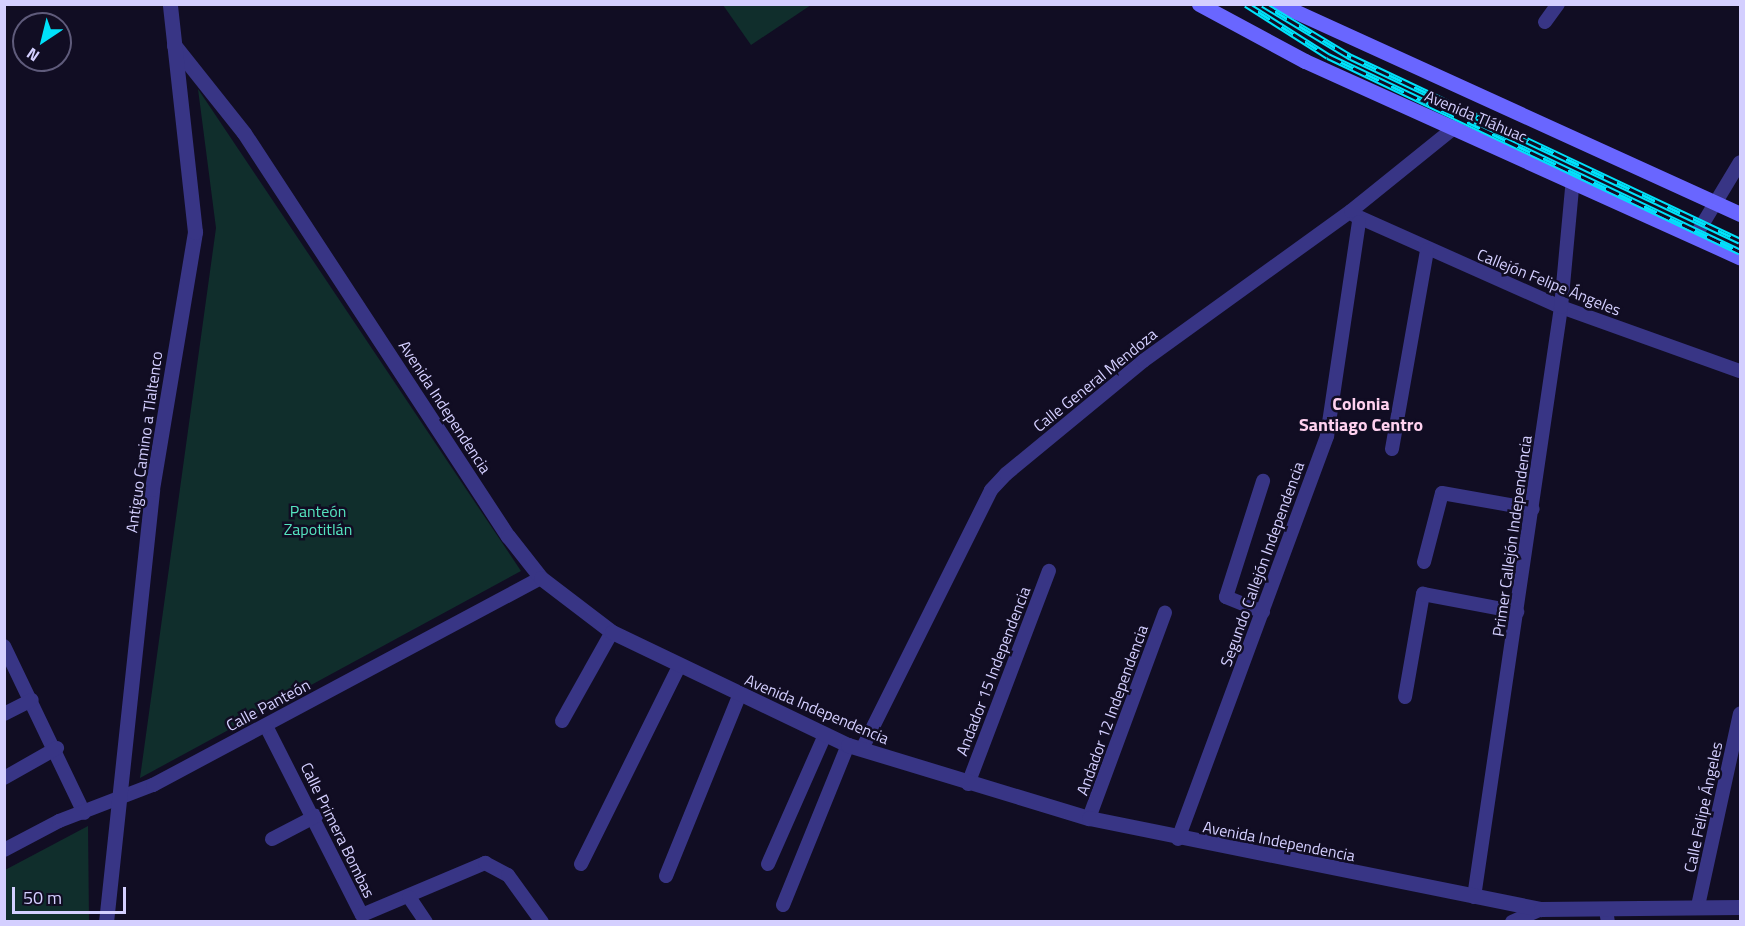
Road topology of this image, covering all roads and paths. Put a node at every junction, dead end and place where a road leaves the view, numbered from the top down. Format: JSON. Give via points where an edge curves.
{"nodes":[{"id":1,"x":170,"y":4,"type":"edge"},
{"id":2,"x":1199,"y":4,"type":"edge"},
{"id":3,"x":1279,"y":4,"type":"edge"},
{"id":4,"x":1558,"y":4,"type":"edge"},
{"id":5,"x":1545,"y":22,"type":"dead end"},
{"id":6,"x":174,"y":45,"type":"junction"},
{"id":7,"x":1455,"y":127,"type":"junction"},
{"id":8,"x":1740,"y":162,"type":"edge"},
{"id":9,"x":1573,"y":178,"type":"junction"},
{"id":10,"x":1714,"y":201,"type":"junction"},
{"id":11,"x":1740,"y":214,"type":"edge"},
{"id":12,"x":1355,"y":217,"type":"junction"},
{"id":13,"x":1696,"y":235,"type":"junction"},
{"id":14,"x":1427,"y":250,"type":"junction"},
{"id":15,"x":1740,"y":257,"type":"edge"},
{"id":16,"x":1561,"y":307,"type":"junction"},
{"id":17,"x":1740,"y":371,"type":"edge"},
{"id":18,"x":1392,"y":449,"type":"dead end"},
{"id":19,"x":1263,"y":481,"type":"dead end"},
{"id":20,"x":1533,"y":509,"type":"junction"},
{"id":21,"x":1424,"y":562,"type":"dead end"},
{"id":22,"x":1048,"y":571,"type":"dead end"},
{"id":23,"x":542,"y":578,"type":"junction"},
{"id":24,"x":1263,"y":612,"type":"junction"},
{"id":25,"x":1517,"y":612,"type":"junction"},
{"id":26,"x":1165,"y":613,"type":"dead end"},
{"id":27,"x":612,"y":632,"type":"junction"},
{"id":28,"x":4,"y":646,"type":"edge"},
{"id":29,"x":680,"y":667,"type":"junction"},
{"id":30,"x":739,"y":696,"type":"junction"},
{"id":31,"x":1405,"y":697,"type":"dead end"},
{"id":32,"x":32,"y":700,"type":"junction"},
{"id":33,"x":4,"y":714,"type":"edge"},
{"id":34,"x":1740,"y":714,"type":"edge"},
{"id":35,"x":562,"y":721,"type":"dead end"},
{"id":36,"x":266,"y":726,"type":"junction"},
{"id":37,"x":825,"y":735,"type":"junction"},
{"id":38,"x":855,"y":747,"type":"junction"},
{"id":39,"x":57,"y":748,"type":"junction"},
{"id":40,"x":4,"y":778,"type":"edge"},
{"id":41,"x":968,"y":784,"type":"junction"},
{"id":42,"x":117,"y":802,"type":"junction"},
{"id":43,"x":84,"y":813,"type":"junction"},
{"id":44,"x":316,"y":816,"type":"junction"},
{"id":45,"x":1089,"y":818,"type":"junction"},
{"id":46,"x":1178,"y":838,"type":"junction"},
{"id":47,"x":272,"y":839,"type":"dead end"},
{"id":48,"x":4,"y":850,"type":"edge"},
{"id":49,"x":581,"y":864,"type":"dead end"},
{"id":50,"x":768,"y":864,"type":"dead end"},
{"id":51,"x":666,"y":876,"type":"dead end"},
{"id":52,"x":408,"y":897,"type":"junction"},
{"id":53,"x":1474,"y":897,"type":"junction"},
{"id":54,"x":783,"y":904,"type":"dead end"},
{"id":55,"x":1698,"y":906,"type":"junction"},
{"id":56,"x":1740,"y":907,"type":"edge"},
{"id":57,"x":1541,"y":909,"type":"junction"},
{"id":58,"x":1607,"y":916,"type":"edge"},
{"id":59,"x":105,"y":921,"type":"edge"},
{"id":60,"x":426,"y":921,"type":"edge"},
{"id":61,"x":542,"y":921,"type":"edge"},
{"id":62,"x":1512,"y":921,"type":"edge"}],
"edges":[{"from":1,"to":6,"type":"street","name":"Antiguo Camino a Tlaltenco"},
{"from":2,"to":7,"type":"main road","name":"Avenida Tláhuac","via":[[1305,61]]},
{"from":3,"to":10,"type":"main road","name":"Avenida Tláhuac"},
{"from":4,"to":5,"type":"street"},
{"from":6,"to":23,"type":"street","name":"Avenida Independencia","via":[[244,133],[508,536]]},
{"from":6,"to":42,"type":"street","name":"Antiguo Camino a Tlaltenco","via":[[195,232],[152,489]]},
{"from":7,"to":9,"type":"main road","name":"Avenida Tláhuac"},
{"from":7,"to":12,"type":"street","name":"Calle General Mendoza"},
{"from":8,"to":10,"type":"street"},
{"from":9,"to":13,"type":"main road","name":"Avenida Tláhuac"},
{"from":9,"to":16,"type":"street","name":"Primer Callejón Independencia"},
{"from":10,"to":11,"type":"main road","name":"Avenida Tláhuac"},
{"from":10,"to":13,"type":"street"},
{"from":12,"to":14,"type":"street","name":"Callejón Felipe Ángeles"},
{"from":12,"to":24,"type":"street","name":"Segundo Callejón Independencia","via":[[1327,436]]},
{"from":12,"to":38,"type":"street","name":"Calle General Mendoza","via":[[1143,361],[1006,474],[992,490]]},
{"from":13,"to":15,"type":"main road","name":"Avenida Tláhuac"},
{"from":14,"to":16,"type":"street","name":"Callejón Felipe Ángeles"},
{"from":14,"to":18,"type":"street"},
{"from":16,"to":17,"type":"street","name":"Callejón Felipe Ángeles"},
{"from":16,"to":20,"type":"street","name":"Primer Callejón Independencia"},
{"from":19,"to":24,"type":"street","via":[[1226,597]]},
{"from":20,"to":21,"type":"street","via":[[1442,493]]},
{"from":20,"to":25,"type":"street","name":"Primer Callejón Independencia"},
{"from":22,"to":41,"type":"street","name":"Andador 15 Independencia"},
{"from":23,"to":27,"type":"street","name":"Avenida Independencia"},
{"from":23,"to":36,"type":"street","name":"Calle Panteón"},
{"from":24,"to":46,"type":"street","name":"Segundo Callejón Independencia"},
{"from":25,"to":31,"type":"street","via":[[1423,594]]},
{"from":25,"to":53,"type":"street","name":"Primer Callejón Independencia"},
{"from":26,"to":45,"type":"street","name":"Andador 12 Independencia"},
{"from":27,"to":29,"type":"street","name":"Avenida Independencia"},
{"from":27,"to":35,"type":"street"},
{"from":28,"to":32,"type":"street"},
{"from":29,"to":30,"type":"street","name":"Avenida Independencia"},
{"from":29,"to":49,"type":"street"},
{"from":30,"to":37,"type":"street","name":"Avenida Independencia"},
{"from":30,"to":51,"type":"street"},
{"from":32,"to":33,"type":"street"},
{"from":32,"to":39,"type":"street"},
{"from":34,"to":55,"type":"street","name":"Calle Felipe Ángeles"},
{"from":36,"to":42,"type":"street","name":"Calle Panteón"},
{"from":36,"to":44,"type":"street","name":"Calle Primera Bombas"},
{"from":37,"to":38,"type":"street","name":"Avenida Independencia"},
{"from":37,"to":50,"type":"street"},
{"from":38,"to":41,"type":"street","name":"Avenida Independencia"},
{"from":38,"to":54,"type":"street","name":"Calle General Mendoza"},
{"from":39,"to":40,"type":"street"},
{"from":39,"to":43,"type":"street"},
{"from":41,"to":45,"type":"street","name":"Avenida Independencia"},
{"from":42,"to":43,"type":"street","name":"Calle Panteón"},
{"from":42,"to":59,"type":"street","name":"Antiguo Camino a Tlaltenco"},
{"from":43,"to":48,"type":"street","name":"Calle Panteón"},
{"from":44,"to":47,"type":"street"},
{"from":44,"to":52,"type":"street","name":"Calle Primera Bombas","via":[[362,915]]},
{"from":45,"to":46,"type":"street","name":"Avenida Independencia"},
{"from":46,"to":53,"type":"street","name":"Avenida Independencia"},
{"from":52,"to":60,"type":"street"},
{"from":52,"to":61,"type":"street","name":"Calle Primera Bombas","via":[[485,864],[508,875]]},
{"from":53,"to":57,"type":"street","name":"Avenida Independencia"},
{"from":55,"to":56,"type":"street","name":"Avenida Independencia"},
{"from":55,"to":58,"type":"street","name":"Avenida Independencia"},
{"from":57,"to":58,"type":"street","name":"Avenida Independencia"},
{"from":57,"to":62,"type":"street"}]}
